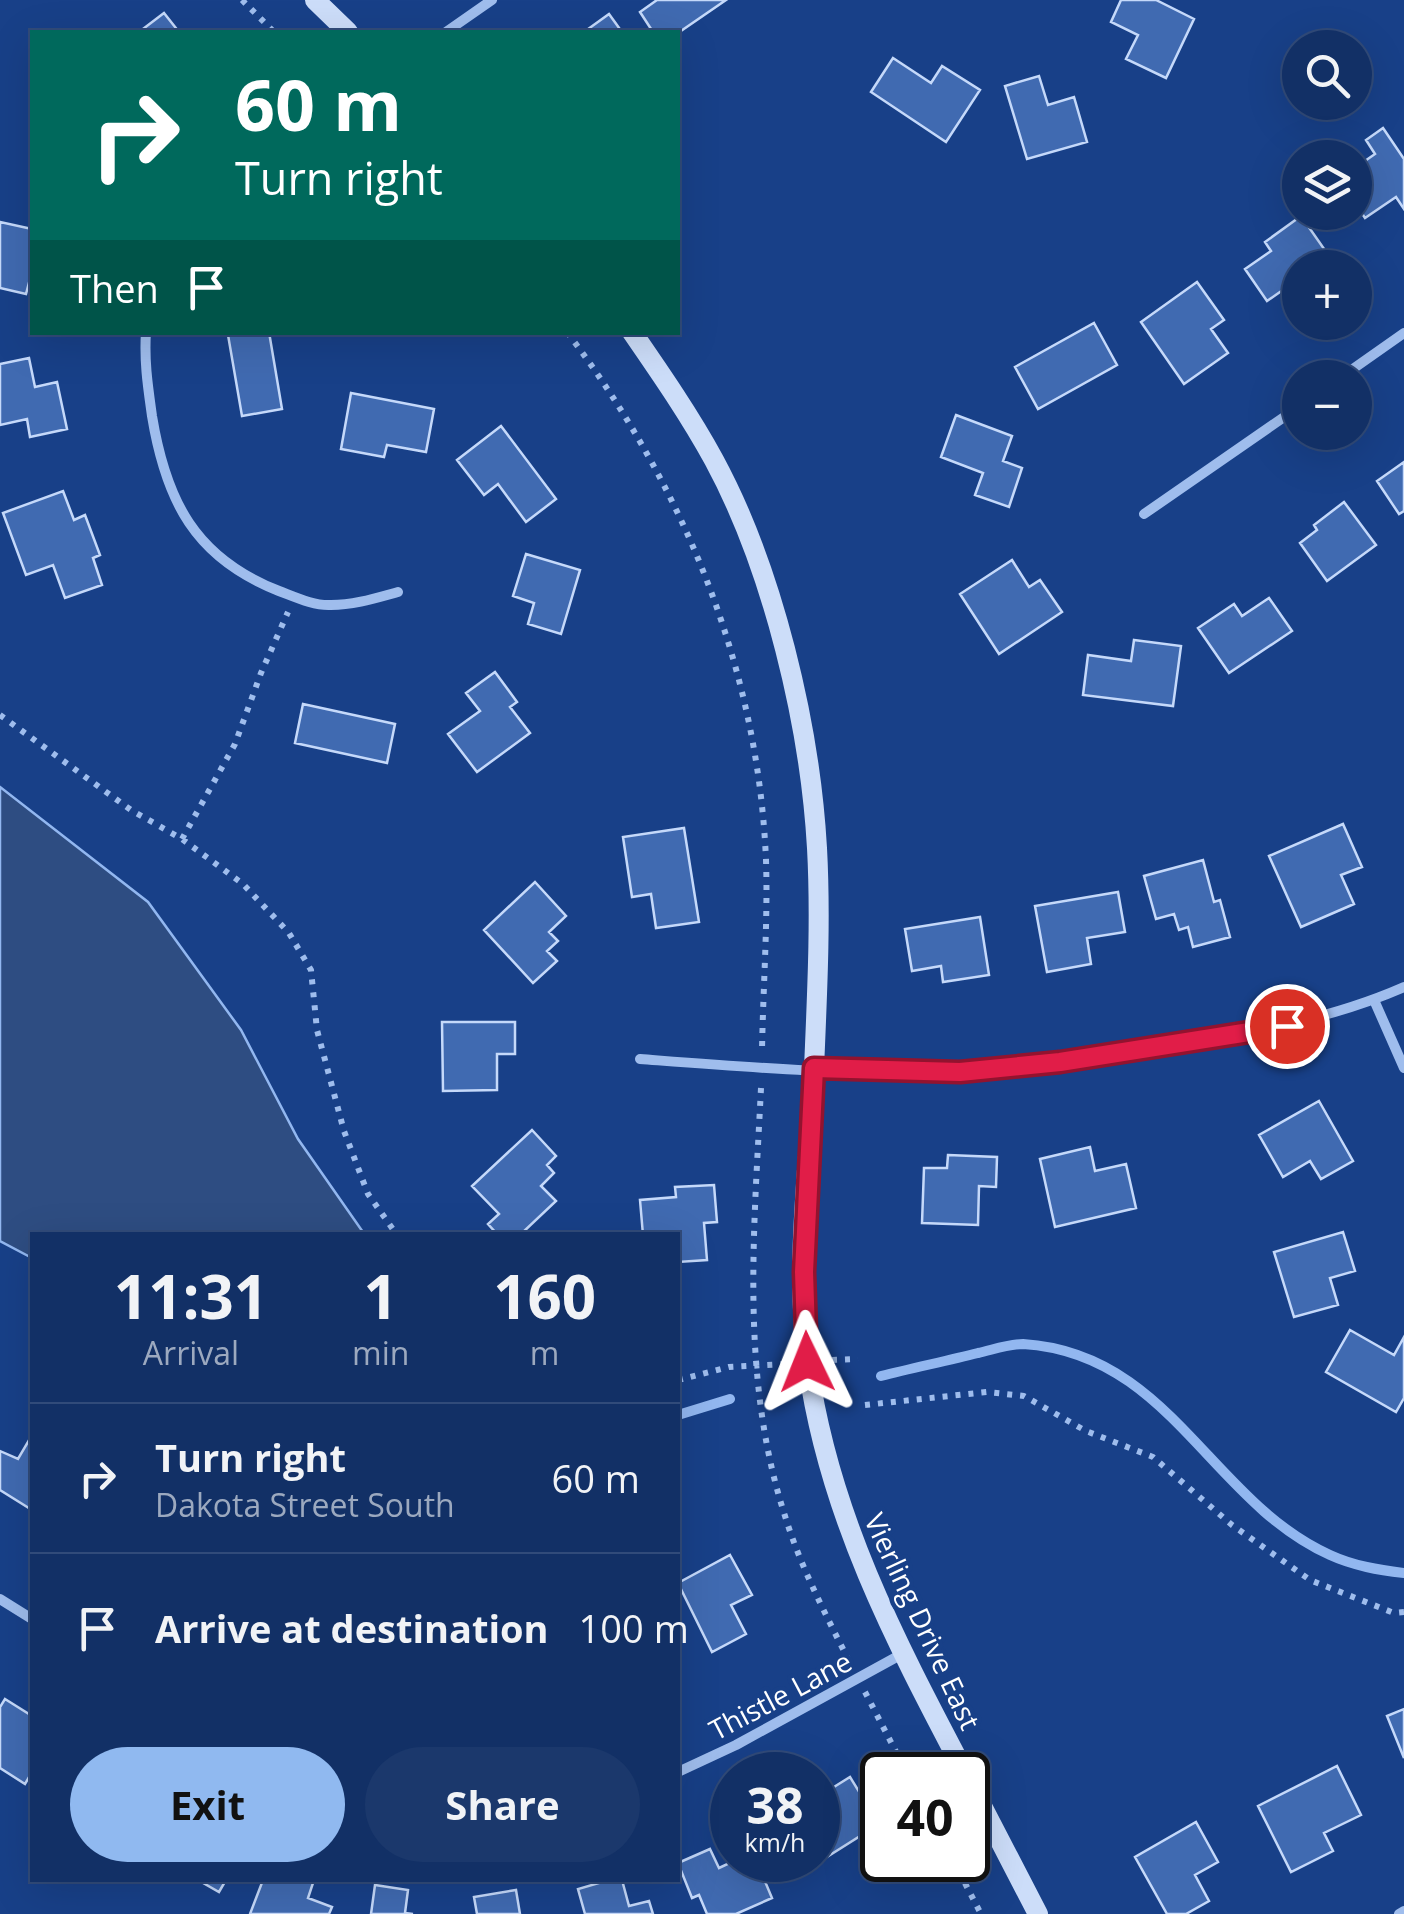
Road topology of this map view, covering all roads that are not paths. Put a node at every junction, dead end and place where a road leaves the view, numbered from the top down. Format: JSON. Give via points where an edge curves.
{"nodes":[{"id":1,"x":315,"y":0,"type":"edge"},
{"id":2,"x":492,"y":0,"type":"edge"},
{"id":3,"x":346,"y":30,"type":"edge"},
{"id":4,"x":449,"y":30,"type":"edge"},
{"id":5,"x":1404,"y":333,"type":"edge"},
{"id":6,"x":146,"y":335,"type":"edge"},
{"id":7,"x":634,"y":335,"type":"edge"},
{"id":8,"x":1366,"y":360,"type":"edge"},
{"id":9,"x":1282,"y":418,"type":"edge"},
{"id":10,"x":1144,"y":514,"type":"dead end"},
{"id":11,"x":398,"y":592,"type":"dead end"},
{"id":12,"x":1404,"y":987,"type":"edge"},
{"id":13,"x":1374,"y":1000,"type":"junction"},
{"id":14,"x":640,"y":1059,"type":"dead end"},
{"id":15,"x":814,"y":1068,"type":"junction"},
{"id":16,"x":1404,"y":1068,"type":"edge"},
{"id":17,"x":0,"y":1599,"type":"edge"},
{"id":18,"x":30,"y":1618,"type":"edge"},
{"id":19,"x":902,"y":1654,"type":"junction"},
{"id":20,"x":953,"y":1752,"type":"edge"},
{"id":21,"x":680,"y":1771,"type":"edge"},
{"id":22,"x":990,"y":1823,"type":"edge"},
{"id":23,"x":1038,"y":1914,"type":"edge"}],
"edges":[{"from":1,"to":3,"type":"street"},
{"from":2,"to":4,"type":"street"},
{"from":5,"to":8,"type":"street"},
{"from":6,"to":11,"type":"street","via":[[154,430],[170,491],[191,528],[224,560],[295,597],[326,606]]},
{"from":7,"to":15,"type":"street","name":"Vierling Drive East","via":[[715,462],[771,604],[793,685],[817,847]]},
{"from":9,"to":10,"type":"street"},
{"from":12,"to":13,"type":"street"},
{"from":13,"to":15,"type":"street","via":[[1259,1032],[1060,1062],[960,1072]]},
{"from":13,"to":16,"type":"street"},
{"from":14,"to":15,"type":"street"},
{"from":15,"to":19,"type":"street","name":"Vierling Drive East","via":[[804,1272],[807,1362],[843,1518]]},
{"from":17,"to":18,"type":"street"},
{"from":19,"to":20,"type":"street","name":"Vierling Drive East"},
{"from":19,"to":21,"type":"street","name":"Thistle Lane"},
{"from":22,"to":23,"type":"street","name":"Vierling Drive East"}]}
